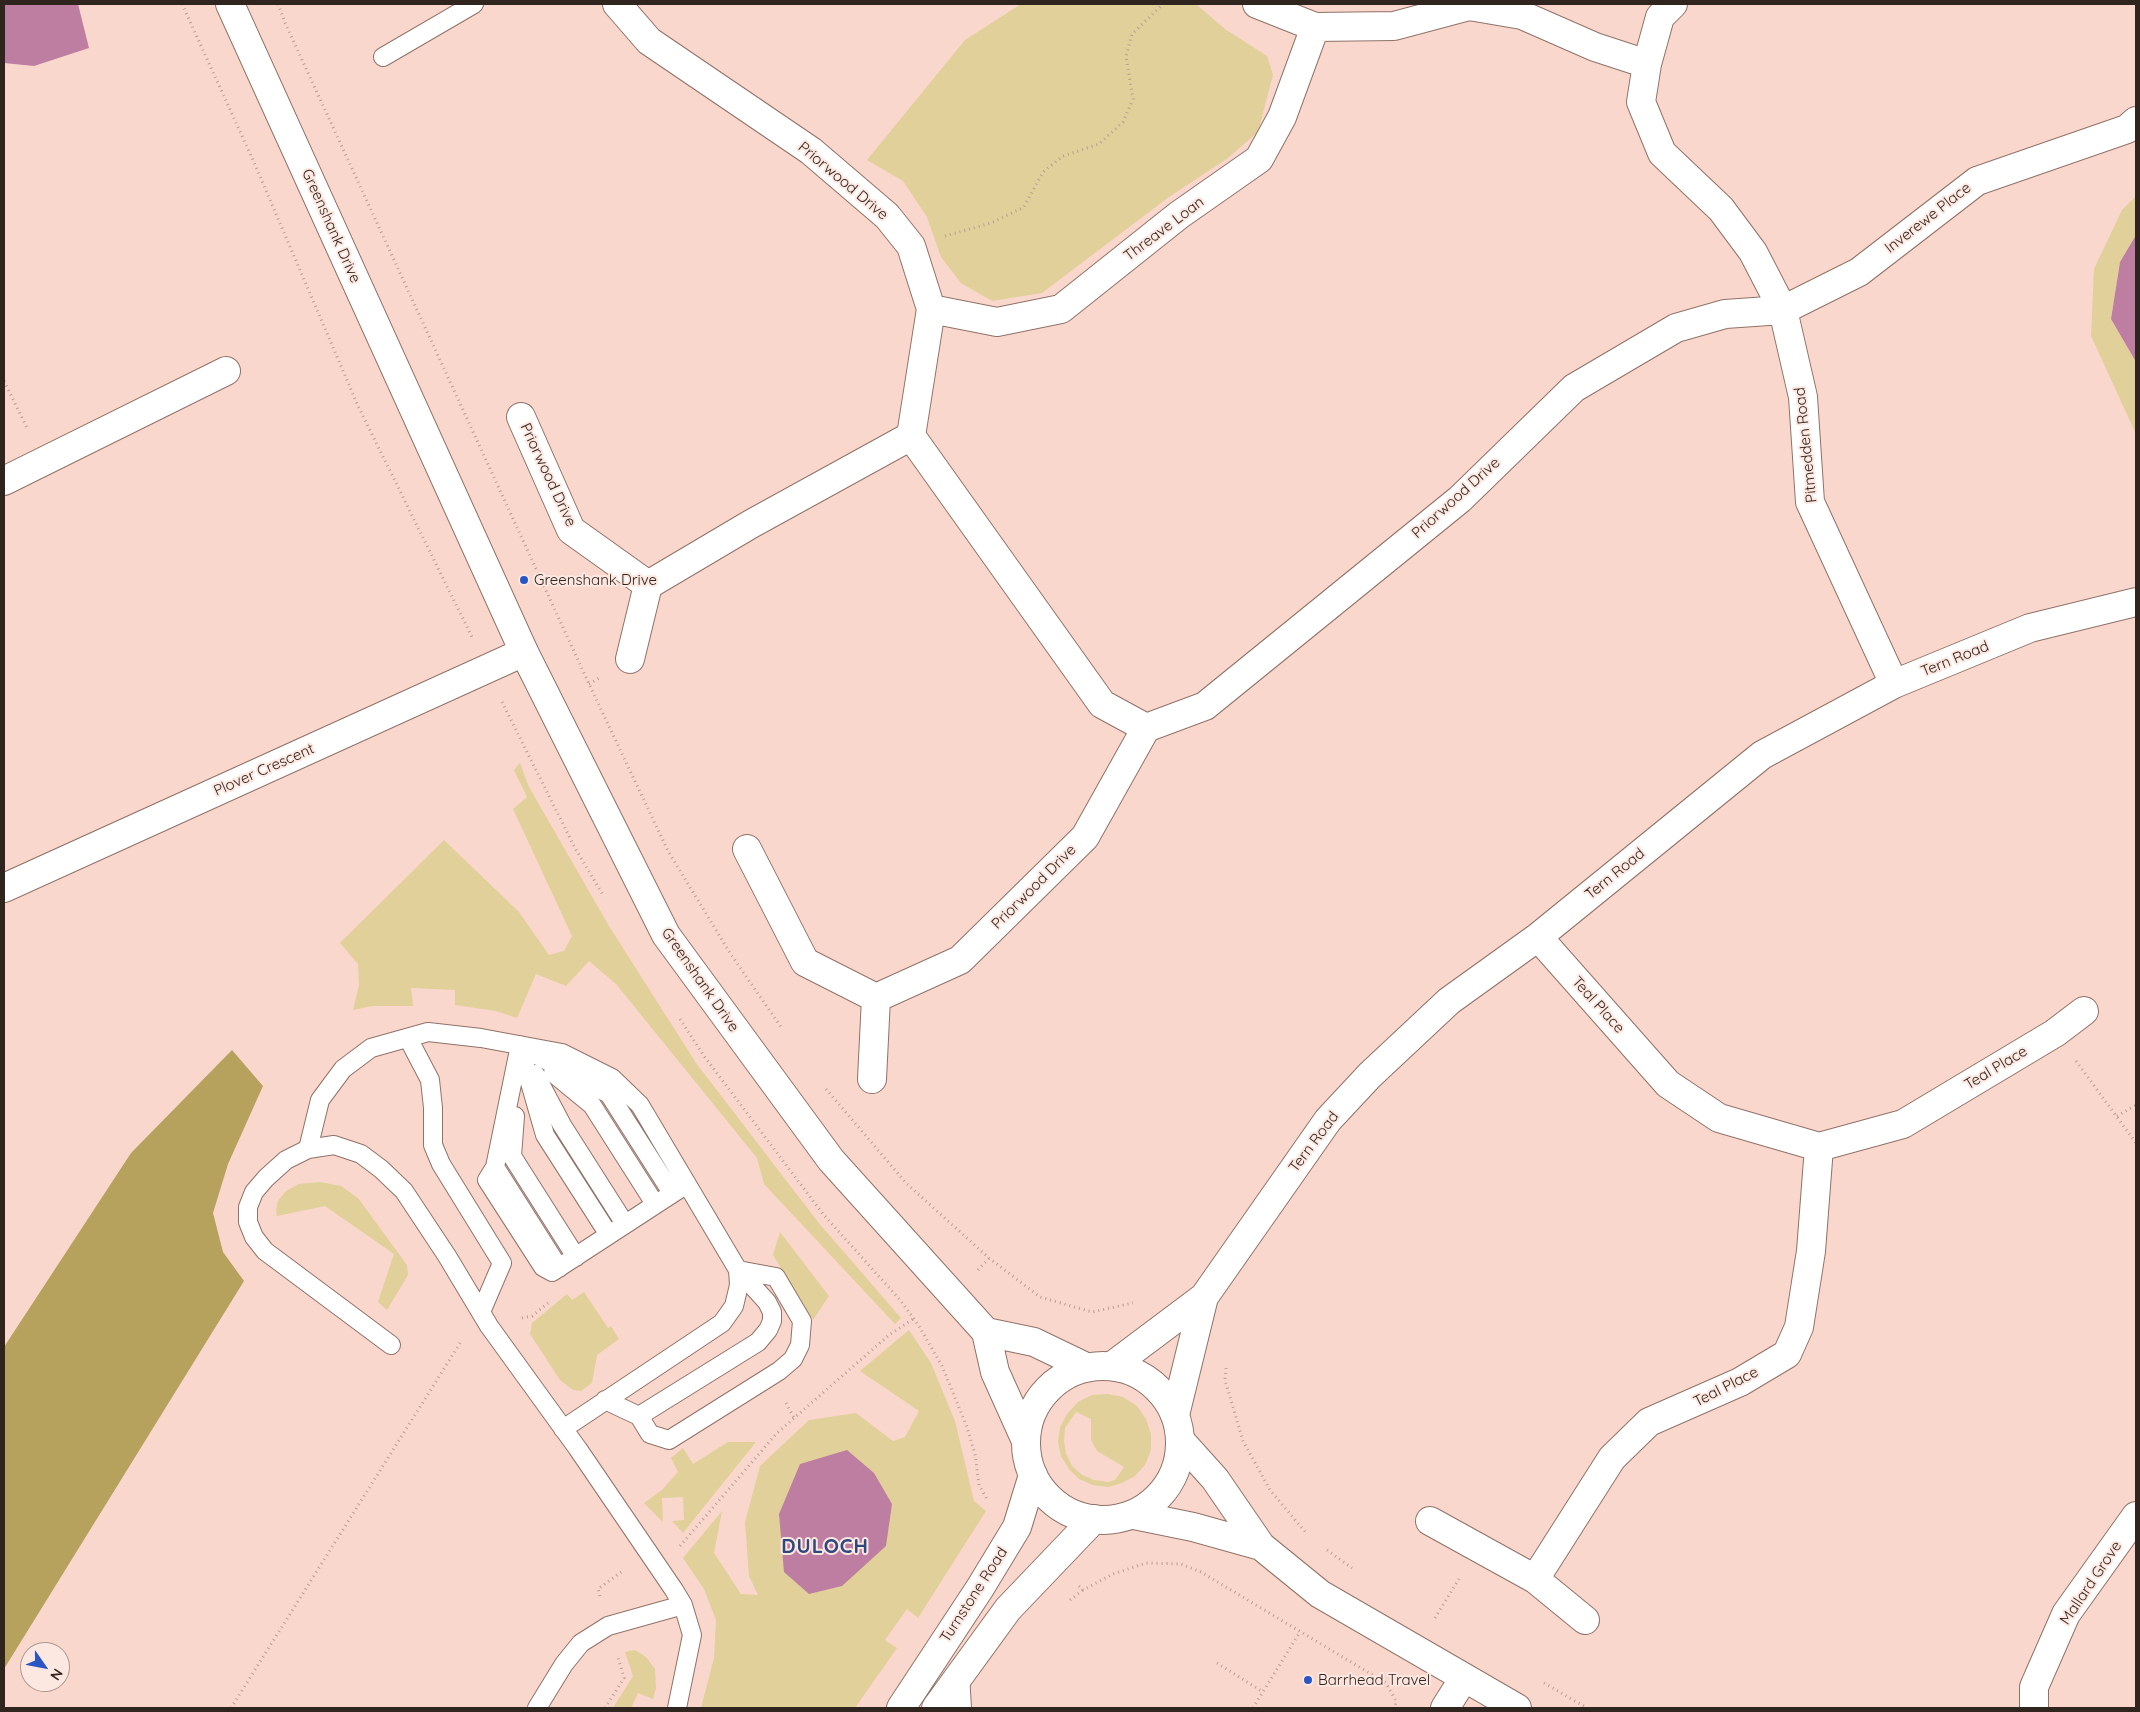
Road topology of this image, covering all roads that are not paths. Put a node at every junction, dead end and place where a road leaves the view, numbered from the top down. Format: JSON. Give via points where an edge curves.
{"nodes":[{"id":1,"x":230,"y":4,"type":"edge"},
{"id":2,"x":474,"y":4,"type":"edge"},
{"id":3,"x":617,"y":4,"type":"edge"},
{"id":4,"x":1257,"y":4,"type":"edge"},
{"id":5,"x":1673,"y":4,"type":"edge"},
{"id":6,"x":1315,"y":26,"type":"junction"},
{"id":7,"x":383,"y":57,"type":"dead end"},
{"id":8,"x":1647,"y":64,"type":"junction"},
{"id":9,"x":2136,"y":121,"type":"edge"},
{"id":10,"x":931,"y":309,"type":"junction"},
{"id":11,"x":1783,"y":310,"type":"junction"},
{"id":12,"x":226,"y":371,"type":"dead end"},
{"id":13,"x":521,"y":416,"type":"dead end"},
{"id":14,"x":911,"y":436,"type":"junction"},
{"id":15,"x":4,"y":481,"type":"edge"},
{"id":16,"x":648,"y":585,"type":"junction"},
{"id":17,"x":2136,"y":602,"type":"edge"},
{"id":18,"x":524,"y":652,"type":"junction"},
{"id":19,"x":630,"y":659,"type":"dead end"},
{"id":20,"x":1894,"y":684,"type":"junction"},
{"id":21,"x":1146,"y":728,"type":"junction"},
{"id":22,"x":747,"y":849,"type":"dead end"},
{"id":23,"x":4,"y":888,"type":"edge"},
{"id":24,"x":1538,"y":937,"type":"junction"},
{"id":25,"x":876,"y":998,"type":"junction"},
{"id":26,"x":2084,"y":1011,"type":"dead end"},
{"id":27,"x":408,"y":1038,"type":"junction"},
{"id":28,"x":520,"y":1045,"type":"junction"},
{"id":29,"x":872,"y":1079,"type":"dead end"},
{"id":30,"x":1819,"y":1147,"type":"junction"},
{"id":31,"x":308,"y":1149,"type":"junction"},
{"id":32,"x":680,"y":1188,"type":"junction"},
{"id":33,"x":655,"y":1204,"type":"junction"},
{"id":34,"x":625,"y":1224,"type":"junction"},
{"id":35,"x":608,"y":1235,"type":"junction"},
{"id":36,"x":576,"y":1256,"type":"junction"},
{"id":37,"x":738,"y":1270,"type":"junction"},
{"id":38,"x":1204,"y":1297,"type":"junction"},
{"id":39,"x":485,"y":1319,"type":"junction"},
{"id":40,"x":986,"y":1332,"type":"junction"},
{"id":41,"x":391,"y":1346,"type":"dead end"},
{"id":42,"x":1099,"y":1366,"type":"junction"},
{"id":43,"x":605,"y":1400,"type":"junction"},
{"id":44,"x":639,"y":1416,"type":"junction"},
{"id":45,"x":1178,"y":1428,"type":"junction"},
{"id":46,"x":563,"y":1429,"type":"junction"},
{"id":47,"x":1026,"y":1441,"type":"junction"},
{"id":48,"x":1033,"y":1474,"type":"junction"},
{"id":49,"x":1134,"y":1514,"type":"junction"},
{"id":50,"x":2136,"y":1516,"type":"edge"},
{"id":51,"x":1094,"y":1519,"type":"junction"},
{"id":52,"x":1430,"y":1521,"type":"dead end"},
{"id":53,"x":1261,"y":1546,"type":"junction"},
{"id":54,"x":1535,"y":1579,"type":"junction"},
{"id":55,"x":682,"y":1605,"type":"junction"},
{"id":56,"x":1585,"y":1620,"type":"dead end"},
{"id":57,"x":960,"y":1674,"type":"junction"},
{"id":58,"x":1464,"y":1678,"type":"junction"},
{"id":59,"x":537,"y":1708,"type":"edge"},
{"id":60,"x":677,"y":1708,"type":"edge"},
{"id":61,"x":901,"y":1708,"type":"edge"},
{"id":62,"x":936,"y":1708,"type":"edge"},
{"id":63,"x":962,"y":1708,"type":"edge"},
{"id":64,"x":1445,"y":1708,"type":"edge"},
{"id":65,"x":1517,"y":1708,"type":"edge"},
{"id":66,"x":2034,"y":1708,"type":"edge"}],
"edges":[{"from":1,"to":18,"type":"street","name":"Greenshank Drive"},
{"from":2,"to":7,"type":"lane"},
{"from":3,"to":10,"type":"street","name":"Priorwood Drive","via":[[648,41],[811,151],[887,216],[911,246]]},
{"from":4,"to":6,"type":"street"},
{"from":5,"to":8,"type":"street","name":"Pitmedden Road","via":[[1660,17]]},
{"from":6,"to":8,"type":"street","via":[[1394,26],[1469,6],[1522,15],[1595,47]]},
{"from":6,"to":10,"type":"street","name":"Threave Loan","via":[[1282,117],[1259,159],[1179,215],[1061,309],[997,322]]},
{"from":8,"to":11,"type":"street","name":"Pitmedden Road","via":[[1641,102],[1662,152],[1721,209],[1753,252]]},
{"from":9,"to":11,"type":"street","name":"Inverewe Place","via":[[2127,129],[1976,181],[1859,272]]},
{"from":10,"to":14,"type":"street","name":"Priorwood Drive"},
{"from":11,"to":20,"type":"street","name":"Pitmedden Road","via":[[1803,397],[1810,502]]},
{"from":11,"to":21,"type":"street","name":"Priorwood Drive","via":[[1725,314],[1676,328],[1574,388],[1460,499],[1205,706]]},
{"from":12,"to":15,"type":"street"},
{"from":13,"to":16,"type":"street","name":"Priorwood Drive","via":[[571,530]]},
{"from":14,"to":16,"type":"street"},
{"from":14,"to":21,"type":"street","via":[[1102,704]]},
{"from":16,"to":19,"type":"street"},
{"from":17,"to":20,"type":"street","name":"Tern Road","via":[[2030,628]]},
{"from":18,"to":23,"type":"street","name":"Plover Crescent"},
{"from":18,"to":40,"type":"street","name":"Greenshank Drive","via":[[666,936],[831,1160]]},
{"from":20,"to":24,"type":"street","name":"Tern Road","via":[[1762,755]]},
{"from":21,"to":25,"type":"street","name":"Priorwood Drive","via":[[1085,837],[960,960]]},
{"from":22,"to":25,"type":"street","via":[[805,962]]},
{"from":24,"to":30,"type":"street","name":"Teal Place","via":[[1668,1084],[1719,1118]]},
{"from":24,"to":38,"type":"street","name":"Tern Road","via":[[1449,1001],[1370,1075],[1328,1120]]},
{"from":25,"to":29,"type":"street"},
{"from":26,"to":30,"type":"street","name":"Teal Place","via":[[2055,1033],[1903,1124]]},
{"from":27,"to":28,"type":"lane","via":[[428,1032]]},
{"from":27,"to":31,"type":"lane","via":[[371,1048],[343,1069],[320,1100]]},
{"from":27,"to":39,"type":"lane","via":[[430,1080],[433,1145],[502,1263]]},
{"from":28,"to":32,"type":"lane","via":[[562,1053],[612,1078],[640,1105]]},
{"from":28,"to":33,"type":"lane","via":[[592,1105]]},
{"from":28,"to":34,"type":"lane","via":[[562,1125]]},
{"from":28,"to":35,"type":"lane","via":[[545,1135]]},
{"from":28,"to":36,"type":"lane","via":[[512,1156]]},
{"from":28,"to":36,"type":"lane","via":[[495,1167],[559,1268]]},
{"from":30,"to":54,"type":"street","name":"Teal Place","via":[[1811,1251],[1799,1327],[1787,1354],[1740,1382],[1649,1422],[1612,1458]]},
{"from":31,"to":39,"type":"lane","via":[[334,1145],[361,1154],[404,1191]]},
{"from":31,"to":41,"type":"lane","via":[[286,1160],[254,1192],[248,1207],[248,1222],[254,1237],[265,1251]]},
{"from":32,"to":33,"type":"lane"},
{"from":32,"to":37,"type":"lane"},
{"from":33,"to":34,"type":"lane"},
{"from":34,"to":35,"type":"lane"},
{"from":35,"to":36,"type":"lane"},
{"from":37,"to":43,"type":"lane","via":[[734,1306],[722,1323]]},
{"from":37,"to":44,"type":"lane","via":[[767,1302],[772,1312],[768,1330],[758,1342]]},
{"from":37,"to":44,"type":"lane","via":[[776,1277],[802,1321],[800,1345],[793,1359],[669,1440],[650,1434]]},
{"from":38,"to":42,"type":"street","name":"Tern Road"},
{"from":38,"to":45,"type":"street","name":"Tern Road"},
{"from":39,"to":46,"type":"lane"},
{"from":40,"to":42,"type":"street","via":[[1034,1342]]},
{"from":40,"to":47,"type":"street","name":"Greenshank Drive","via":[[995,1372]]},
{"from":42,"to":45,"type":"street","via":[[1136,1372],[1157,1387],[1172,1407]]},
{"from":42,"to":47,"type":"street","via":[[1063,1376],[1044,1393],[1031,1415]]},
{"from":43,"to":44,"type":"lane"},
{"from":43,"to":46,"type":"lane"},
{"from":45,"to":49,"type":"street","via":[[1180,1456],[1171,1481],[1155,1501]]},
{"from":45,"to":53,"type":"street"},
{"from":46,"to":55,"type":"lane"},
{"from":47,"to":48,"type":"street"},
{"from":48,"to":51,"type":"street","via":[[1040,1489],[1059,1507],[1082,1518]]},
{"from":48,"to":61,"type":"street","name":"Turnstone Road","via":[[1017,1527]]},
{"from":49,"to":51,"type":"street","via":[[1108,1521]]},
{"from":49,"to":53,"type":"street"},
{"from":50,"to":66,"type":"street","name":"Mallard Grove","via":[[2066,1614],[2034,1686]]},
{"from":51,"to":57,"type":"street","via":[[1008,1609]]},
{"from":52,"to":54,"type":"street"},
{"from":53,"to":58,"type":"street","via":[[1320,1594]]},
{"from":54,"to":56,"type":"street"},
{"from":55,"to":59,"type":"lane","via":[[608,1626],[581,1644],[564,1664]]},
{"from":55,"to":60,"type":"lane","via":[[692,1635]]},
{"from":57,"to":62,"type":"street"},
{"from":57,"to":63,"type":"lane"},
{"from":58,"to":64,"type":"street"},
{"from":58,"to":65,"type":"street"}]}
